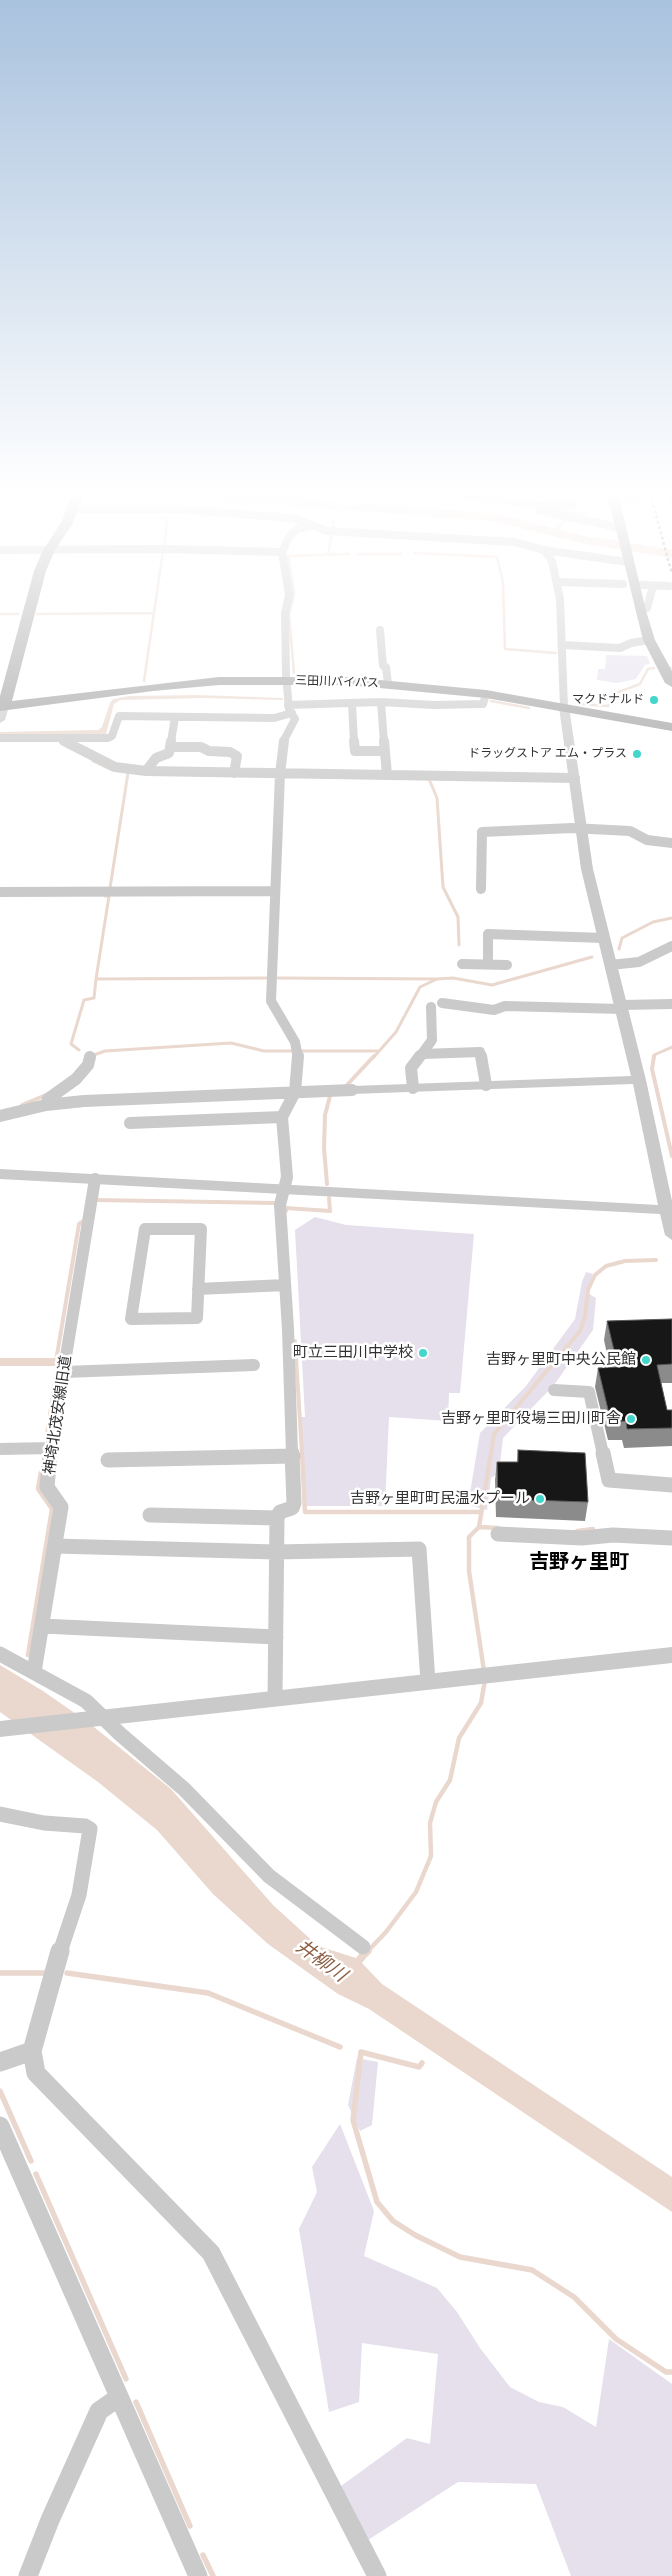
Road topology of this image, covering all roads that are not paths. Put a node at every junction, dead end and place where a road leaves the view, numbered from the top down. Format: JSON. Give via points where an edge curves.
{"nodes":[{"id":1,"x":29,"y":609,"type":"edge"},
{"id":2,"x":286,"y":609,"type":"edge"},
{"id":3,"x":561,"y":609,"type":"edge"},
{"id":4,"x":644,"y":609,"type":"edge"},
{"id":5,"x":640,"y":611,"type":"joint"},
{"id":6,"x":380,"y":630,"type":"dead end"},
{"id":7,"x":649,"y":640,"type":"junction"},
{"id":8,"x":564,"y":645,"type":"junction"},
{"id":9,"x":288,"y":680,"type":"junction"},
{"id":10,"x":388,"y":684,"type":"junction"},
{"id":11,"x":672,"y":684,"type":"edge"},
{"id":12,"x":486,"y":694,"type":"junction"},
{"id":13,"x":381,"y":702,"type":"junction"},
{"id":14,"x":352,"y":703,"type":"junction"},
{"id":15,"x":2,"y":707,"type":"edge"},
{"id":16,"x":564,"y":707,"type":"junction"},
{"id":17,"x":290,"y":709,"type":"junction"},
{"id":18,"x":175,"y":717,"type":"junction"},
{"id":19,"x":0,"y":720,"type":"edge"},
{"id":20,"x":672,"y":727,"type":"edge"},
{"id":21,"x":0,"y":738,"type":"edge"},
{"id":22,"x":61,"y":739,"type":"junction"},
{"id":23,"x":170,"y":747,"type":"junction"},
{"id":24,"x":385,"y":751,"type":"junction"},
{"id":25,"x":146,"y":771,"type":"junction"},
{"id":26,"x":234,"y":773,"type":"junction"},
{"id":27,"x":280,"y":774,"type":"junction"},
{"id":28,"x":387,"y":775,"type":"junction"},
{"id":29,"x":575,"y":778,"type":"junction"},
{"id":30,"x":581,"y":828,"type":"junction"},
{"id":31,"x":672,"y":843,"type":"edge"},
{"id":32,"x":481,"y":889,"type":"dead end"},
{"id":33,"x":275,"y":891,"type":"junction"},
{"id":34,"x":0,"y":892,"type":"edge"},
{"id":35,"x":603,"y":938,"type":"junction"},
{"id":36,"x":671,"y":944,"type":"edge"},
{"id":37,"x":462,"y":964,"type":"dead end"},
{"id":38,"x":488,"y":964,"type":"junction"},
{"id":39,"x":507,"y":965,"type":"dead end"},
{"id":40,"x":610,"y":965,"type":"junction"},
{"id":41,"x":442,"y":1003,"type":"dead end"},
{"id":42,"x":672,"y":1004,"type":"edge"},
{"id":43,"x":431,"y":1007,"type":"dead end"},
{"id":44,"x":621,"y":1007,"type":"junction"},
{"id":45,"x":422,"y":1054,"type":"junction"},
{"id":46,"x":90,"y":1057,"type":"dead end"},
{"id":47,"x":639,"y":1080,"type":"junction"},
{"id":48,"x":486,"y":1085,"type":"junction"},
{"id":49,"x":413,"y":1088,"type":"junction"},
{"id":50,"x":352,"y":1090,"type":"joint"},
{"id":51,"x":296,"y":1092,"type":"junction"},
{"id":52,"x":46,"y":1105,"type":"junction"},
{"id":53,"x":0,"y":1116,"type":"edge"},
{"id":54,"x":282,"y":1116,"type":"junction"},
{"id":55,"x":130,"y":1123,"type":"dead end"},
{"id":56,"x":0,"y":1174,"type":"edge"},
{"id":57,"x":95,"y":1178,"type":"junction"},
{"id":58,"x":283,"y":1189,"type":"junction"},
{"id":59,"x":669,"y":1210,"type":"edge"},
{"id":60,"x":672,"y":1235,"type":"edge"},
{"id":61,"x":285,"y":1285,"type":"junction"},
{"id":62,"x":198,"y":1289,"type":"junction"},
{"id":63,"x":254,"y":1366,"type":"dead end"},
{"id":64,"x":64,"y":1372,"type":"junction"},
{"id":65,"x":554,"y":1390,"type":"dead end"},
{"id":66,"x":51,"y":1448,"type":"junction"},
{"id":67,"x":0,"y":1449,"type":"edge"},
{"id":68,"x":293,"y":1456,"type":"junction"},
{"id":69,"x":108,"y":1460,"type":"dead end"},
{"id":70,"x":672,"y":1485,"type":"edge"},
{"id":71,"x":150,"y":1514,"type":"dead end"},
{"id":72,"x":277,"y":1518,"type":"junction"},
{"id":73,"x":498,"y":1534,"type":"dead end"},
{"id":74,"x":672,"y":1538,"type":"edge"},
{"id":75,"x":55,"y":1546,"type":"junction"},
{"id":76,"x":276,"y":1552,"type":"junction"},
{"id":77,"x":42,"y":1626,"type":"junction"},
{"id":78,"x":276,"y":1637,"type":"junction"},
{"id":79,"x":0,"y":1654,"type":"edge"},
{"id":80,"x":672,"y":1655,"type":"edge"},
{"id":81,"x":34,"y":1672,"type":"junction"},
{"id":82,"x":428,"y":1682,"type":"junction"},
{"id":83,"x":275,"y":1698,"type":"junction"},
{"id":84,"x":97,"y":1718,"type":"junction"},
{"id":85,"x":2,"y":1729,"type":"edge"},
{"id":86,"x":0,"y":1814,"type":"edge"},
{"id":87,"x":363,"y":1947,"type":"dead end"},
{"id":88,"x":32,"y":2051,"type":"junction"},
{"id":89,"x":0,"y":2062,"type":"edge"},
{"id":90,"x":0,"y":2126,"type":"edge"},
{"id":91,"x":119,"y":2397,"type":"junction"},
{"id":92,"x":28,"y":2576,"type":"edge"},
{"id":93,"x":198,"y":2576,"type":"edge"},
{"id":94,"x":377,"y":2576,"type":"edge"}],
"edges":[{"from":1,"to":15,"type":"highway"},
{"from":2,"to":9,"type":"street"},
{"from":3,"to":8,"type":"street"},
{"from":4,"to":5,"type":"street"},
{"from":5,"to":7,"type":"highway"},
{"from":6,"to":10,"type":"street"},
{"from":7,"to":8,"type":"street","via":[[620,648]]},
{"from":7,"to":11,"type":"highway"},
{"from":8,"to":16,"type":"street"},
{"from":9,"to":10,"type":"highway","name":"三田川バイパス"},
{"from":9,"to":15,"type":"highway","name":"三田川バイパス","via":[[219,681],[153,687]]},
{"from":9,"to":17,"type":"street"},
{"from":10,"to":12,"type":"highway","name":"三田川バイパス"},
{"from":12,"to":13,"type":"street","via":[[483,704],[434,706]]},
{"from":12,"to":16,"type":"highway","name":"三田川バイパス"},
{"from":13,"to":14,"type":"street"},
{"from":13,"to":24,"type":"street"},
{"from":14,"to":17,"type":"street"},
{"from":14,"to":24,"type":"street","via":[[355,751]]},
{"from":15,"to":19,"type":"street"},
{"from":16,"to":20,"type":"highway","name":"三田川バイパス"},
{"from":16,"to":29,"type":"street"},
{"from":17,"to":18,"type":"street","via":[[274,718]]},
{"from":17,"to":27,"type":"street","via":[[295,723],[283,742]]},
{"from":18,"to":22,"type":"street","via":[[119,716],[116,717],[112,736],[108,738]]},
{"from":18,"to":23,"type":"street"},
{"from":21,"to":22,"type":"street"},
{"from":22,"to":25,"type":"street","via":[[115,767]]},
{"from":23,"to":25,"type":"street","via":[[169,753],[156,758]]},
{"from":23,"to":26,"type":"street","via":[[201,747],[209,751],[230,752],[237,756]]},
{"from":24,"to":28,"type":"street"},
{"from":25,"to":26,"type":"street"},
{"from":26,"to":27,"type":"street"},
{"from":27,"to":28,"type":"street"},
{"from":27,"to":33,"type":"street"},
{"from":28,"to":29,"type":"street"},
{"from":29,"to":30,"type":"street"},
{"from":30,"to":31,"type":"street","via":[[630,831],[647,840]]},
{"from":30,"to":32,"type":"street","via":[[482,832]]},
{"from":30,"to":35,"type":"street"},
{"from":33,"to":34,"type":"street"},
{"from":33,"to":51,"type":"street","via":[[271,1001],[298,1052]]},
{"from":35,"to":38,"type":"street","via":[[488,934]]},
{"from":35,"to":40,"type":"street"},
{"from":36,"to":40,"type":"street","via":[[639,962]]},
{"from":37,"to":38,"type":"street"},
{"from":38,"to":39,"type":"street"},
{"from":40,"to":44,"type":"street"},
{"from":41,"to":44,"type":"street","via":[[494,1010],[505,1006]]},
{"from":42,"to":44,"type":"street"},
{"from":43,"to":45,"type":"street","via":[[432,1040]]},
{"from":44,"to":47,"type":"street"},
{"from":45,"to":48,"type":"street","via":[[480,1052]]},
{"from":45,"to":49,"type":"street","via":[[411,1068]]},
{"from":46,"to":52,"type":"street","via":[[88,1065],[76,1079],[48,1099]]},
{"from":47,"to":48,"type":"street"},
{"from":47,"to":59,"type":"street"},
{"from":48,"to":49,"type":"street"},
{"from":49,"to":50,"type":"street"},
{"from":50,"to":51,"type":"street"},
{"from":51,"to":52,"type":"street"},
{"from":51,"to":54,"type":"street"},
{"from":52,"to":53,"type":"street"},
{"from":54,"to":55,"type":"street"},
{"from":54,"to":58,"type":"street","via":[[287,1159]]},
{"from":56,"to":57,"type":"street"},
{"from":57,"to":58,"type":"street"},
{"from":57,"to":64,"type":"street","name":"神埼北茂安線旧道"},
{"from":58,"to":59,"type":"street"},
{"from":58,"to":61,"type":"street","via":[[280,1205]]},
{"from":59,"to":60,"type":"street"},
{"from":61,"to":62,"type":"street"},
{"from":61,"to":68,"type":"street"},
{"from":62,"to":62,"type":"street","via":[[198,1318],[131,1319],[145,1229],[201,1229]]},
{"from":63,"to":64,"type":"street"},
{"from":64,"to":66,"type":"street","name":"神埼北茂安線旧道"},
{"from":65,"to":70,"type":"street","via":[[589,1392],[609,1480]]},
{"from":66,"to":67,"type":"street"},
{"from":66,"to":75,"type":"street","name":"神埼北茂安線旧道","via":[[47,1487],[61,1508]]},
{"from":68,"to":69,"type":"street"},
{"from":68,"to":72,"type":"street","via":[[294,1503],[292,1508],[280,1512]]},
{"from":71,"to":72,"type":"street"},
{"from":72,"to":76,"type":"street"},
{"from":73,"to":74,"type":"street"},
{"from":75,"to":76,"type":"street"},
{"from":75,"to":77,"type":"street","name":"神埼北茂安線旧道"},
{"from":76,"to":78,"type":"street"},
{"from":76,"to":82,"type":"street","via":[[419,1549]]},
{"from":77,"to":78,"type":"street"},
{"from":77,"to":81,"type":"street","name":"神埼北茂安線旧道"},
{"from":78,"to":83,"type":"street"},
{"from":79,"to":81,"type":"street"},
{"from":80,"to":82,"type":"street"},
{"from":81,"to":84,"type":"street","via":[[86,1701]]},
{"from":82,"to":83,"type":"street"},
{"from":83,"to":84,"type":"street"},
{"from":84,"to":85,"type":"street"},
{"from":84,"to":87,"type":"street","via":[[184,1789],[269,1876]]},
{"from":86,"to":88,"type":"street","via":[[90,1829],[79,1895]]},
{"from":88,"to":89,"type":"street"},
{"from":88,"to":94,"type":"street","via":[[36,2073],[211,2253]]},
{"from":90,"to":91,"type":"street"},
{"from":91,"to":92,"type":"street","via":[[99,2411]]},
{"from":91,"to":93,"type":"street"}]}
